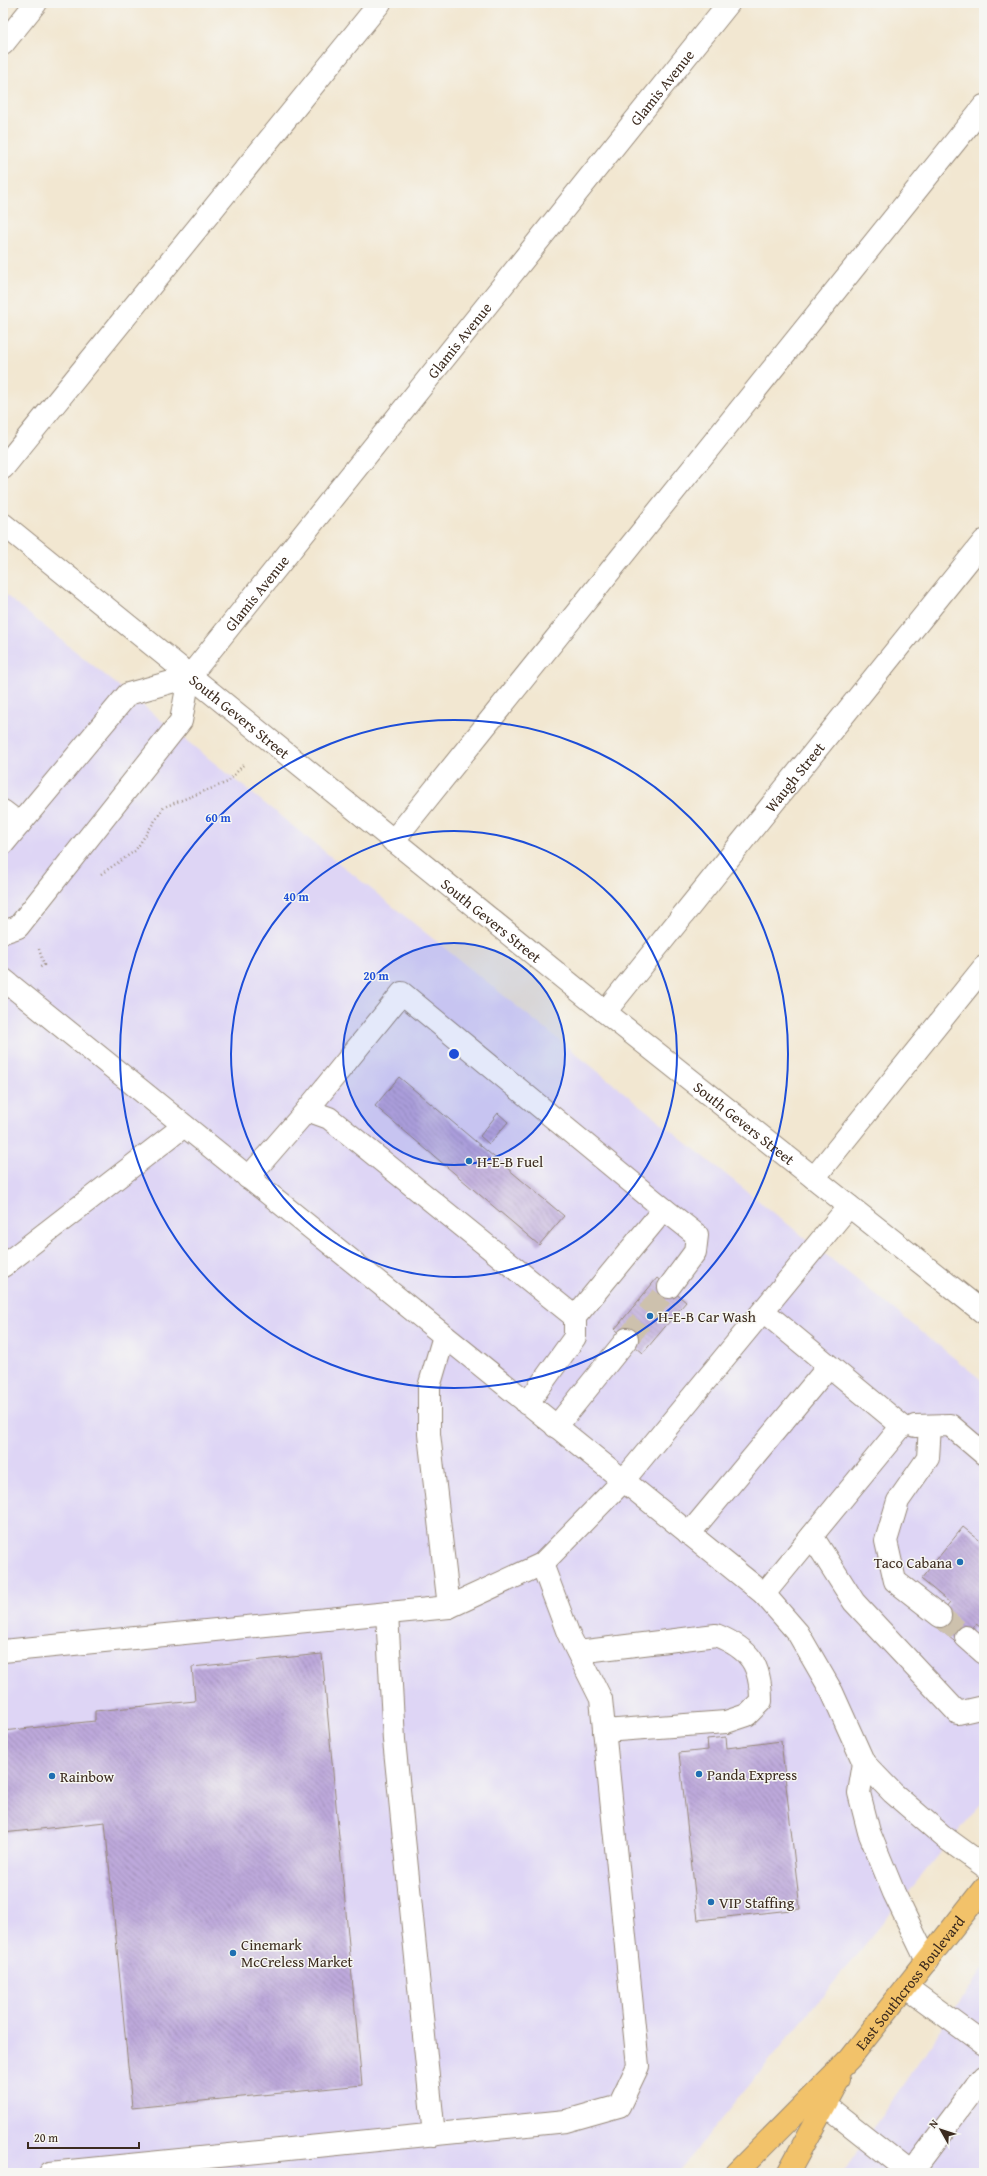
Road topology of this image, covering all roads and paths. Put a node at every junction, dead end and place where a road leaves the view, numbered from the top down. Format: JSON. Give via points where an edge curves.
{"nodes":[{"id":1,"x":36,"y":3,"type":"edge"},
{"id":2,"x":380,"y":3,"type":"edge"},
{"id":3,"x":729,"y":3,"type":"edge"},
{"id":4,"x":3,"y":44,"type":"edge"},
{"id":5,"x":984,"y":106,"type":"edge"},
{"id":6,"x":3,"y":468,"type":"edge"},
{"id":7,"x":3,"y":524,"type":"edge"},
{"id":8,"x":984,"y":541,"type":"edge"},
{"id":9,"x":189,"y":677,"type":"junction"},
{"id":10,"x":243,"y":765,"type":"dead end"},
{"id":11,"x":3,"y":811,"type":"edge"},
{"id":12,"x":20,"y":824,"type":"junction"},
{"id":13,"x":393,"y":841,"type":"junction"},
{"id":14,"x":3,"y":844,"type":"edge"},
{"id":15,"x":100,"y":876,"type":"dead end"},
{"id":16,"x":3,"y":932,"type":"edge"},
{"id":17,"x":39,"y":944,"type":"dead end"},
{"id":18,"x":984,"y":966,"type":"edge"},
{"id":19,"x":5,"y":981,"type":"edge"},
{"id":20,"x":605,"y":1012,"type":"junction"},
{"id":21,"x":307,"y":1110,"type":"junction"},
{"id":22,"x":184,"y":1126,"type":"junction"},
{"id":23,"x":248,"y":1178,"type":"junction"},
{"id":24,"x":814,"y":1178,"type":"junction"},
{"id":25,"x":849,"y":1206,"type":"junction"},
{"id":26,"x":664,"y":1209,"type":"junction"},
{"id":27,"x":3,"y":1266,"type":"edge"},
{"id":28,"x":669,"y":1287,"type":"tunnel mouth"},
{"id":29,"x":763,"y":1311,"type":"junction"},
{"id":30,"x":984,"y":1313,"type":"edge"},
{"id":31,"x":575,"y":1317,"type":"junction"},
{"id":32,"x":444,"y":1336,"type":"junction"},
{"id":33,"x":627,"y":1339,"type":"tunnel mouth"},
{"id":34,"x":829,"y":1366,"type":"junction"},
{"id":35,"x":527,"y":1404,"type":"junction"},
{"id":36,"x":902,"y":1426,"type":"junction"},
{"id":37,"x":930,"y":1426,"type":"junction"},
{"id":38,"x":556,"y":1427,"type":"junction"},
{"id":39,"x":984,"y":1454,"type":"edge"},
{"id":40,"x":623,"y":1482,"type":"junction"},
{"id":41,"x":689,"y":1534,"type":"junction"},
{"id":42,"x":812,"y":1536,"type":"junction"},
{"id":43,"x":542,"y":1564,"type":"junction"},
{"id":44,"x":764,"y":1594,"type":"junction"},
{"id":45,"x":449,"y":1607,"type":"junction"},
{"id":46,"x":387,"y":1613,"type":"junction"},
{"id":47,"x":940,"y":1616,"type":"tunnel mouth"},
{"id":48,"x":966,"y":1637,"type":"tunnel mouth"},
{"id":49,"x":3,"y":1651,"type":"edge"},
{"id":50,"x":578,"y":1652,"type":"junction"},
{"id":51,"x":984,"y":1653,"type":"edge"},
{"id":52,"x":984,"y":1707,"type":"edge"},
{"id":53,"x":604,"y":1731,"type":"junction"},
{"id":54,"x":864,"y":1763,"type":"junction"},
{"id":55,"x":984,"y":1866,"type":"edge"},
{"id":56,"x":984,"y":1888,"type":"edge"},
{"id":57,"x":927,"y":1961,"type":"junction"},
{"id":58,"x":906,"y":1987,"type":"junction"},
{"id":59,"x":984,"y":2044,"type":"edge"},
{"id":60,"x":850,"y":2058,"type":"junction"},
{"id":61,"x":984,"y":2076,"type":"edge"},
{"id":62,"x":825,"y":2105,"type":"junction"},
{"id":63,"x":434,"y":2135,"type":"junction"},
{"id":64,"x":50,"y":2173,"type":"edge"},
{"id":65,"x":736,"y":2173,"type":"edge"},
{"id":66,"x":788,"y":2173,"type":"edge"}],
"edges":[{"from":1,"to":4,"type":"street"},
{"from":2,"to":6,"type":"street"},
{"from":3,"to":9,"type":"street","name":"Glamis Avenue"},
{"from":5,"to":13,"type":"street"},
{"from":7,"to":9,"type":"street","name":"South Gevers Street"},
{"from":8,"to":20,"type":"street","name":"Waugh Street"},
{"from":9,"to":12,"type":"street","via":[[128,694]]},
{"from":9,"to":13,"type":"street","name":"South Gevers Street"},
{"from":9,"to":16,"type":"street","via":[[181,721],[18,927]]},
{"from":10,"to":15,"type":"path","via":[[228,782],[164,807],[135,851]]},
{"from":11,"to":12,"type":"street"},
{"from":12,"to":14,"type":"street"},
{"from":13,"to":20,"type":"street","name":"South Gevers Street"},
{"from":17,"to":19,"type":"path","via":[[44,965]]},
{"from":18,"to":24,"type":"street"},
{"from":19,"to":22,"type":"street"},
{"from":20,"to":24,"type":"street","name":"South Gevers Street"},
{"from":21,"to":23,"type":"street"},
{"from":21,"to":26,"type":"street","via":[[402,993]]},
{"from":21,"to":31,"type":"street","via":[[329,1118]]},
{"from":22,"to":23,"type":"street"},
{"from":22,"to":27,"type":"street"},
{"from":23,"to":32,"type":"street"},
{"from":24,"to":25,"type":"street","name":"South Gevers Street"},
{"from":25,"to":29,"type":"street"},
{"from":25,"to":30,"type":"street","name":"South Gevers Street"},
{"from":26,"to":28,"type":"street","via":[[697,1235],[695,1252]]},
{"from":26,"to":31,"type":"street"},
{"from":29,"to":34,"type":"street"},
{"from":29,"to":40,"type":"street"},
{"from":31,"to":35,"type":"street","via":[[575,1337]]},
{"from":32,"to":35,"type":"street"},
{"from":32,"to":45,"type":"street","via":[[429,1387],[430,1434]]},
{"from":33,"to":38,"type":"street"},
{"from":34,"to":36,"type":"street"},
{"from":34,"to":41,"type":"street"},
{"from":35,"to":38,"type":"street"},
{"from":36,"to":37,"type":"street"},
{"from":36,"to":42,"type":"street"},
{"from":37,"to":39,"type":"street","via":[[950,1425]]},
{"from":37,"to":47,"type":"street","via":[[928,1458],[898,1501],[886,1541],[895,1581]]},
{"from":38,"to":40,"type":"street"},
{"from":40,"to":41,"type":"street"},
{"from":40,"to":43,"type":"street"},
{"from":41,"to":44,"type":"street"},
{"from":42,"to":44,"type":"street"},
{"from":42,"to":52,"type":"street","via":[[854,1602],[958,1713]]},
{"from":43,"to":45,"type":"street"},
{"from":43,"to":50,"type":"street","via":[[568,1633]]},
{"from":44,"to":54,"type":"street","via":[[798,1633],[832,1692]]},
{"from":45,"to":46,"type":"street"},
{"from":46,"to":49,"type":"street"},
{"from":46,"to":63,"type":"street","via":[[394,1740]]},
{"from":48,"to":51,"type":"street"},
{"from":50,"to":53,"type":"street","via":[[601,1699]]},
{"from":50,"to":53,"type":"street","via":[[716,1635],[736,1644],[753,1662],[761,1680],[761,1701],[747,1716],[726,1722]]},
{"from":53,"to":63,"type":"street","via":[[638,2066],[619,2106],[566,2121]]},
{"from":54,"to":55,"type":"street","via":[[893,1793],[944,1837]]},
{"from":54,"to":57,"type":"street","via":[[858,1793],[869,1832],[894,1893]]},
{"from":56,"to":57,"type":"main road","name":"East Southcross Boulevard"},
{"from":57,"to":58,"type":"main road","name":"East Southcross Boulevard"},
{"from":58,"to":59,"type":"street"},
{"from":58,"to":60,"type":"main road","name":"East Southcross Boulevard"},
{"from":60,"to":62,"type":"main road","name":"East Southcross Boulevard"},
{"from":60,"to":65,"type":"main road","name":"East Southcross Boulevard"},
{"from":61,"to":62,"type":"street","via":[[911,2173]]},
{"from":62,"to":66,"type":"main road","name":"East Southcross Boulevard"},
{"from":63,"to":64,"type":"street"}]}
